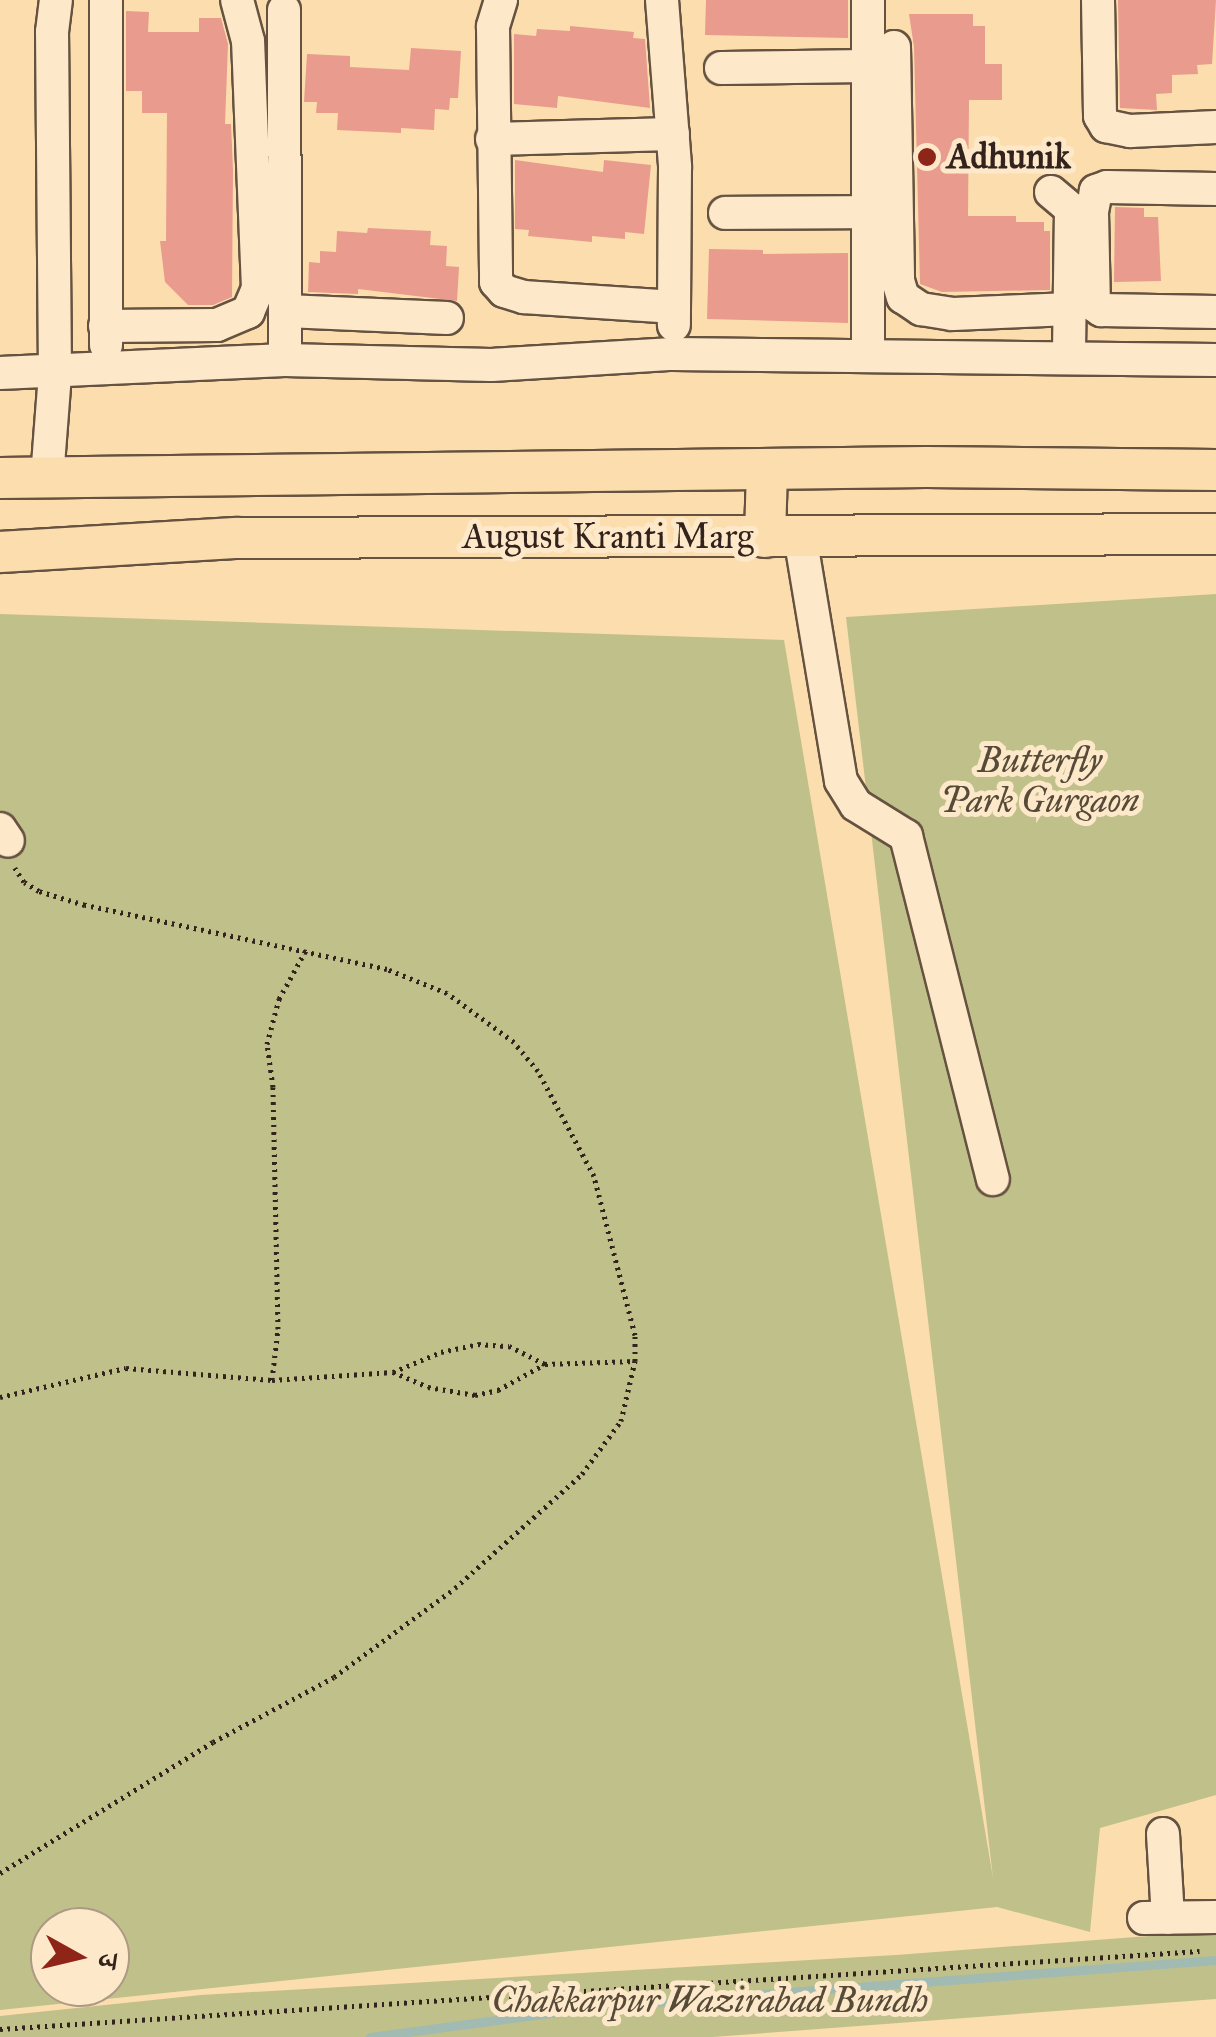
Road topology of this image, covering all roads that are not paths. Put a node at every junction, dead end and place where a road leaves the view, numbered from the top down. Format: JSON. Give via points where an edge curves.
{"nodes":[{"id":1,"x":56,"y":0,"type":"edge"},
{"id":2,"x":106,"y":0,"type":"edge"},
{"id":3,"x":237,"y":0,"type":"edge"},
{"id":4,"x":501,"y":0,"type":"edge"},
{"id":5,"x":662,"y":0,"type":"edge"},
{"id":6,"x":868,"y":0,"type":"edge"},
{"id":7,"x":1098,"y":0,"type":"edge"},
{"id":8,"x":284,"y":10,"type":"dead end"},
{"id":9,"x":881,"y":56,"type":"junction"},
{"id":10,"x":721,"y":68,"type":"dead end"},
{"id":11,"x":1216,"y":128,"type":"edge"},
{"id":12,"x":673,"y":134,"type":"junction"},
{"id":13,"x":492,"y":139,"type":"junction"},
{"id":14,"x":1216,"y":190,"type":"edge"},
{"id":15,"x":1051,"y":192,"type":"dead end"},
{"id":16,"x":870,"y":212,"type":"junction"},
{"id":17,"x":725,"y":213,"type":"dead end"},
{"id":18,"x":674,"y":307,"type":"junction"},
{"id":19,"x":1071,"y":309,"type":"junction"},
{"id":20,"x":286,"y":312,"type":"junction"},
{"id":21,"x":1216,"y":312,"type":"edge"},
{"id":22,"x":447,"y":318,"type":"dead end"},
{"id":23,"x":106,"y":326,"type":"junction"},
{"id":24,"x":674,"y":354,"type":"junction"},
{"id":25,"x":868,"y":356,"type":"junction"},
{"id":26,"x":1070,"y":358,"type":"junction"},
{"id":27,"x":286,"y":360,"type":"junction"},
{"id":28,"x":1216,"y":360,"type":"edge"},
{"id":29,"x":107,"y":367,"type":"junction"},
{"id":30,"x":0,"y":373,"type":"edge"},
{"id":31,"x":55,"y":373,"type":"junction"},
{"id":32,"x":767,"y":469,"type":"junction"},
{"id":33,"x":1216,"y":470,"type":"edge"},
{"id":34,"x":0,"y":478,"type":"edge"},
{"id":35,"x":47,"y":478,"type":"junction"},
{"id":36,"x":1216,"y":534,"type":"edge"},
{"id":37,"x":783,"y":537,"type":"junction"},
{"id":38,"x":0,"y":552,"type":"edge"},
{"id":39,"x":993,"y":1179,"type":"dead end"},
{"id":40,"x":1162,"y":1834,"type":"dead end"},
{"id":41,"x":1216,"y":1917,"type":"edge"}],
"edges":[{"from":1,"to":31,"type":"street"},
{"from":2,"to":23,"type":"street"},
{"from":3,"to":23,"type":"street","via":[[248,41],[258,289],[248,312],[217,325]]},
{"from":4,"to":13,"type":"street","via":[[492,27]]},
{"from":5,"to":12,"type":"street"},
{"from":6,"to":9,"type":"street"},
{"from":7,"to":11,"type":"street","via":[[1100,116],[1106,126]]},
{"from":8,"to":20,"type":"street"},
{"from":9,"to":10,"type":"street"},
{"from":9,"to":16,"type":"street"},
{"from":9,"to":19,"type":"street","via":[[903,297],[921,309],[952,314]]},
{"from":12,"to":13,"type":"street"},
{"from":12,"to":18,"type":"street"},
{"from":13,"to":18,"type":"street","via":[[496,282],[504,291]]},
{"from":14,"to":21,"type":"street","via":[[1107,187],[1096,191],[1092,212],[1094,305]]},
{"from":15,"to":19,"type":"street","via":[[1070,209]]},
{"from":16,"to":17,"type":"street"},
{"from":16,"to":25,"type":"street"},
{"from":18,"to":24,"type":"street"},
{"from":19,"to":26,"type":"street"},
{"from":20,"to":22,"type":"street"},
{"from":20,"to":27,"type":"street"},
{"from":23,"to":29,"type":"street"},
{"from":24,"to":25,"type":"street"},
{"from":24,"to":27,"type":"street","via":[[490,365]]},
{"from":25,"to":26,"type":"street"},
{"from":26,"to":28,"type":"street"},
{"from":27,"to":29,"type":"street"},
{"from":29,"to":31,"type":"street"},
{"from":30,"to":31,"type":"street"},
{"from":31,"to":35,"type":"street"},
{"from":32,"to":33,"type":"main road","name":"August Kranti Marg"},
{"from":32,"to":35,"type":"main road","name":"August Kranti Marg"},
{"from":32,"to":37,"type":"main road"},
{"from":34,"to":35,"type":"main road","name":"August Kranti Marg"},
{"from":36,"to":37,"type":"main road","name":"August Kranti Marg"},
{"from":37,"to":38,"type":"main road","name":"August Kranti Marg","via":[[236,538]]},
{"from":37,"to":39,"type":"street","via":[[841,780],[856,805],[906,836]]},
{"from":40,"to":41,"type":"street","via":[[1156,1918]]}]}
